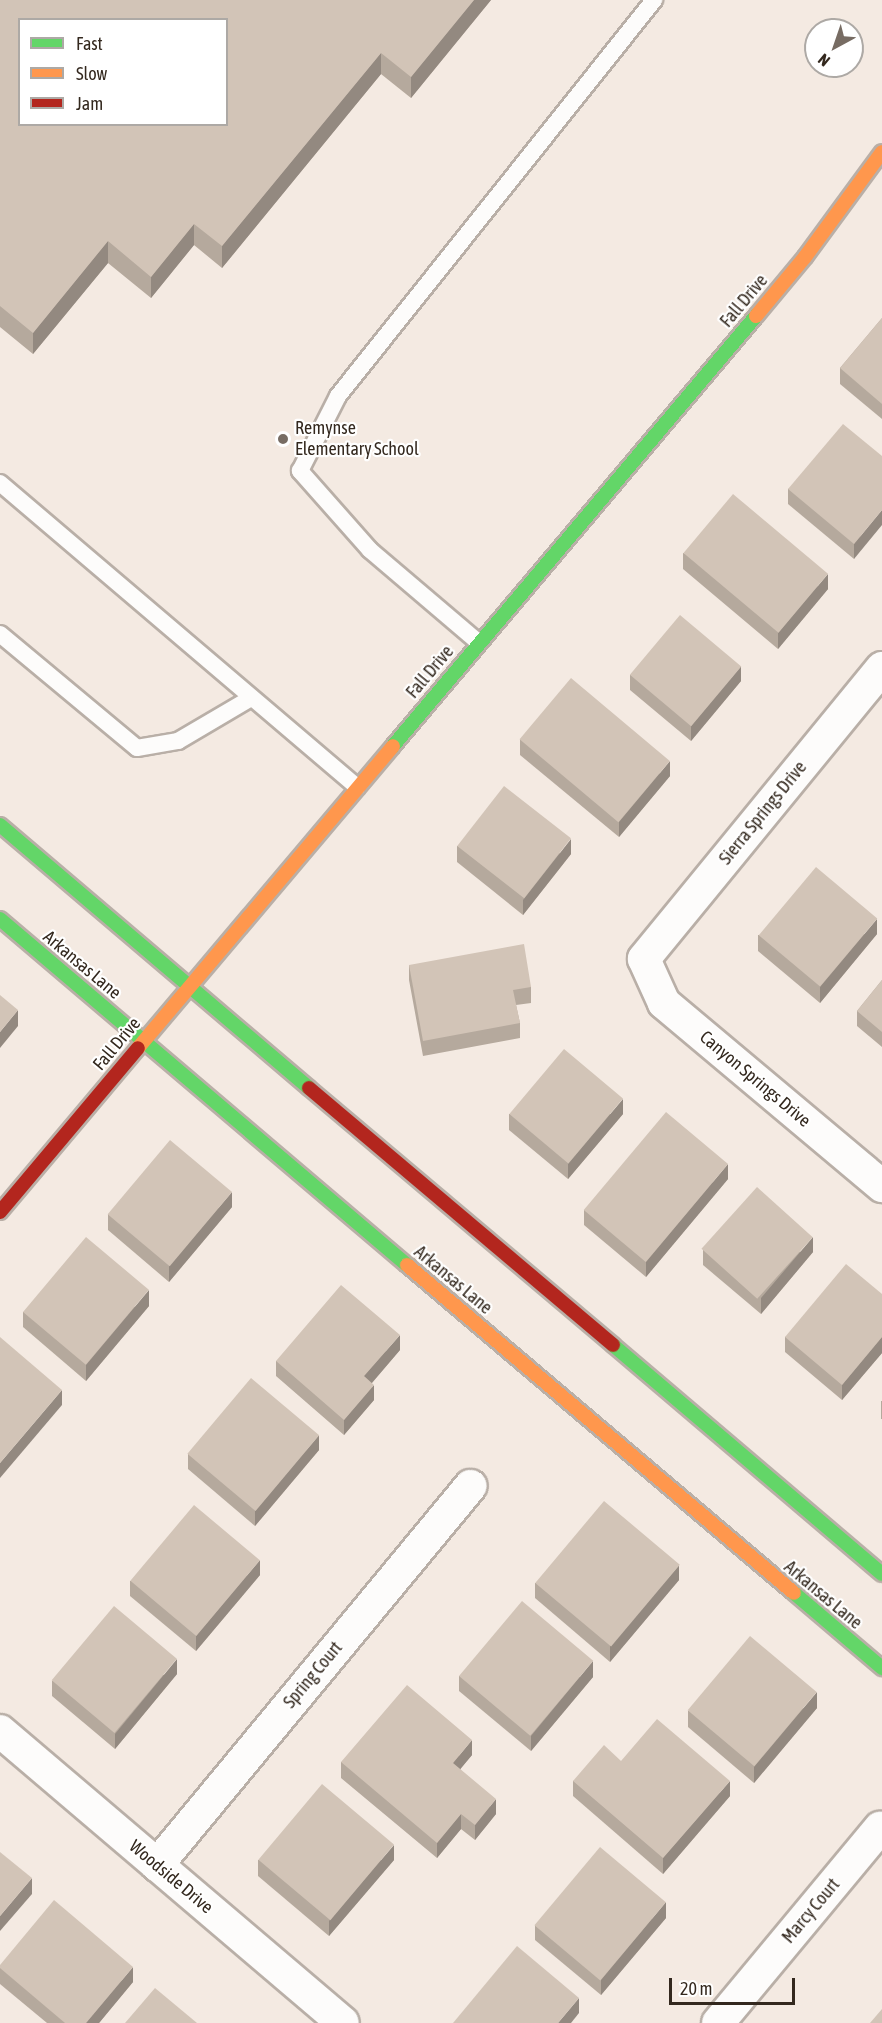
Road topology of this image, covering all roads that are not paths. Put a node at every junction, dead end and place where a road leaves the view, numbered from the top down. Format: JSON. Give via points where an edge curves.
{"nodes":[{"id":1,"x":654,"y":0,"type":"edge"},
{"id":2,"x":882,"y":152,"type":"edge"},
{"id":3,"x":0,"y":483,"type":"edge"},
{"id":4,"x":0,"y":634,"type":"edge"},
{"id":5,"x":478,"y":642,"type":"junction"},
{"id":6,"x":882,"y":668,"type":"edge"},
{"id":7,"x":251,"y":698,"type":"junction"},
{"id":8,"x":357,"y":787,"type":"junction"},
{"id":9,"x":0,"y":825,"type":"edge"},
{"id":10,"x":0,"y":920,"type":"edge"},
{"id":11,"x":644,"y":959,"type":"joint"},
{"id":12,"x":188,"y":988,"type":"junction"},
{"id":13,"x":144,"y":1041,"type":"junction"},
{"id":14,"x":882,"y":1186,"type":"edge"},
{"id":15,"x":0,"y":1212,"type":"edge"},
{"id":16,"x":470,"y":1486,"type":"dead end"},
{"id":17,"x":882,"y":1574,"type":"edge"},
{"id":18,"x":882,"y":1668,"type":"edge"},
{"id":19,"x":0,"y":1731,"type":"edge"},
{"id":20,"x":880,"y":1828,"type":"dead end"},
{"id":21,"x":157,"y":1865,"type":"junction"},
{"id":22,"x":343,"y":2023,"type":"edge"},
{"id":23,"x":718,"y":2023,"type":"edge"}],
"edges":[{"from":1,"to":5,"type":"lane","via":[[338,396],[300,471],[370,550]]},
{"from":2,"to":5,"type":"main road","name":"Fall Drive","via":[[805,257]]},
{"from":3,"to":7,"type":"lane"},
{"from":4,"to":7,"type":"lane","via":[[137,748],[178,741]]},
{"from":5,"to":8,"type":"main road","name":"Fall Drive"},
{"from":6,"to":11,"type":"street","name":"Sierra Springs Drive"},
{"from":7,"to":8,"type":"lane"},
{"from":8,"to":12,"type":"main road","name":"Fall Drive"},
{"from":9,"to":12,"type":"main road"},
{"from":10,"to":13,"type":"main road","name":"Arkansas Lane"},
{"from":11,"to":14,"type":"street","name":"Canyon Springs Drive","via":[[664,1003]]},
{"from":12,"to":13,"type":"main road","name":"Fall Drive"},
{"from":12,"to":17,"type":"main road"},
{"from":13,"to":15,"type":"main road","name":"Fall Drive"},
{"from":13,"to":18,"type":"main road","name":"Arkansas Lane"},
{"from":16,"to":21,"type":"street","name":"Spring Court"},
{"from":19,"to":21,"type":"street","name":"Woodside Drive"},
{"from":20,"to":23,"type":"street","name":"Marcy Court"},
{"from":21,"to":22,"type":"street","name":"Woodside Drive"}]}
